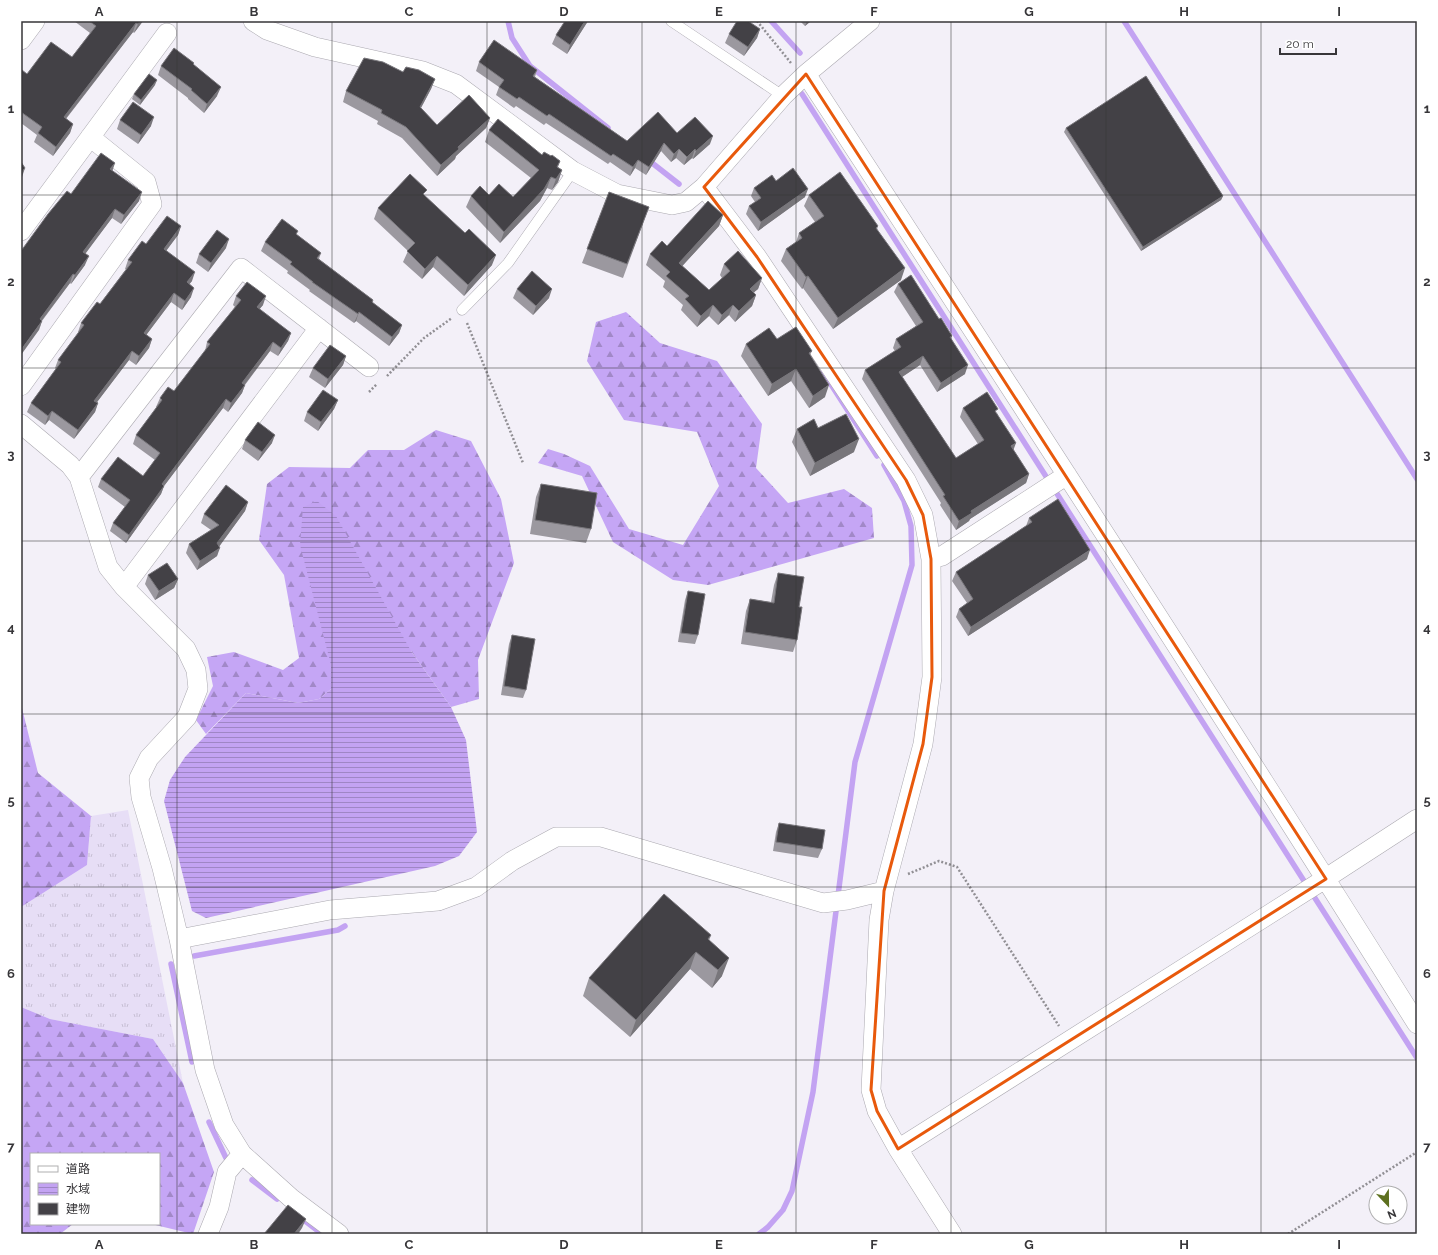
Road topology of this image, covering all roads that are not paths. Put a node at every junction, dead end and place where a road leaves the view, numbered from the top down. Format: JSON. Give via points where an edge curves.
{"nodes":[{"id":1,"x":35,"y":21,"type":"edge"},
{"id":2,"x":253,"y":21,"type":"edge"},
{"id":3,"x":671,"y":21,"type":"edge"},
{"id":4,"x":870,"y":21,"type":"edge"},
{"id":5,"x":167,"y":33,"type":"dead end"},
{"id":6,"x":21,"y":40,"type":"edge"},
{"id":7,"x":806,"y":74,"type":"junction"},
{"id":8,"x":783,"y":96,"type":"junction"},
{"id":9,"x":90,"y":137,"type":"junction"},
{"id":10,"x":573,"y":171,"type":"junction"},
{"id":11,"x":704,"y":187,"type":"junction"},
{"id":12,"x":21,"y":231,"type":"edge"},
{"id":13,"x":462,"y":310,"type":"road end"},
{"id":14,"x":319,"y":328,"type":"junction"},
{"id":15,"x":377,"y":376,"type":"road end"},
{"id":16,"x":21,"y":386,"type":"edge"},
{"id":17,"x":21,"y":424,"type":"edge"},
{"id":18,"x":1068,"y":475,"type":"junction"},
{"id":19,"x":79,"y":477,"type":"junction"},
{"id":20,"x":931,"y":559,"type":"junction"},
{"id":21,"x":124,"y":587,"type":"junction"},
{"id":22,"x":1417,"y":819,"type":"edge"},
{"id":23,"x":1315,"y":885,"type":"junction"},
{"id":24,"x":884,"y":891,"type":"junction"},
{"id":25,"x":179,"y":939,"type":"junction"},
{"id":26,"x":1417,"y":1024,"type":"edge"},
{"id":27,"x":898,"y":1149,"type":"junction"},
{"id":28,"x":242,"y":1154,"type":"junction"},
{"id":29,"x":208,"y":1234,"type":"edge"},
{"id":30,"x":339,"y":1234,"type":"edge"},
{"id":31,"x":952,"y":1234,"type":"edge"}],
"edges":[{"from":1,"to":6,"type":"street"},
{"from":2,"to":10,"type":"street","via":[[267,30],[315,47],[423,71],[456,84]]},
{"from":3,"to":8,"type":"lane"},
{"from":4,"to":7,"type":"street"},
{"from":5,"to":9,"type":"street"},
{"from":7,"to":8,"type":"street"},
{"from":7,"to":18,"type":"street"},
{"from":8,"to":11,"type":"street"},
{"from":9,"to":12,"type":"street"},
{"from":9,"to":16,"type":"street","via":[[146,182],[152,204]]},
{"from":10,"to":11,"type":"street","via":[[617,194],[672,206],[686,202]]},
{"from":10,"to":13,"type":"lane","via":[[508,263]]},
{"from":11,"to":20,"type":"street","via":[[757,257],[906,480],[923,515]]},
{"from":14,"to":15,"type":"street"},
{"from":14,"to":19,"type":"street","via":[[241,268]]},
{"from":14,"to":21,"type":"street"},
{"from":17,"to":19,"type":"street","via":[[70,465]]},
{"from":18,"to":20,"type":"street","via":[[942,556]]},
{"from":18,"to":23,"type":"street"},
{"from":19,"to":21,"type":"street","via":[[108,567]]},
{"from":20,"to":24,"type":"street","via":[[932,677],[923,744]]},
{"from":21,"to":25,"type":"street","via":[[186,649],[196,670],[198,689],[187,717],[149,758],[139,778],[141,797]]},
{"from":22,"to":23,"type":"street"},
{"from":23,"to":26,"type":"street"},
{"from":23,"to":27,"type":"street"},
{"from":24,"to":25,"type":"street","via":[[823,903],[601,837],[556,837],[512,861],[476,887],[438,901],[330,910]]},
{"from":24,"to":27,"type":"street","via":[[880,920],[871,1090],[877,1111]]},
{"from":25,"to":28,"type":"street","via":[[205,1070],[224,1125]]},
{"from":27,"to":31,"type":"street"},
{"from":28,"to":29,"type":"street","via":[[227,1172],[219,1207]]},
{"from":28,"to":30,"type":"street","via":[[291,1198]]}]}
